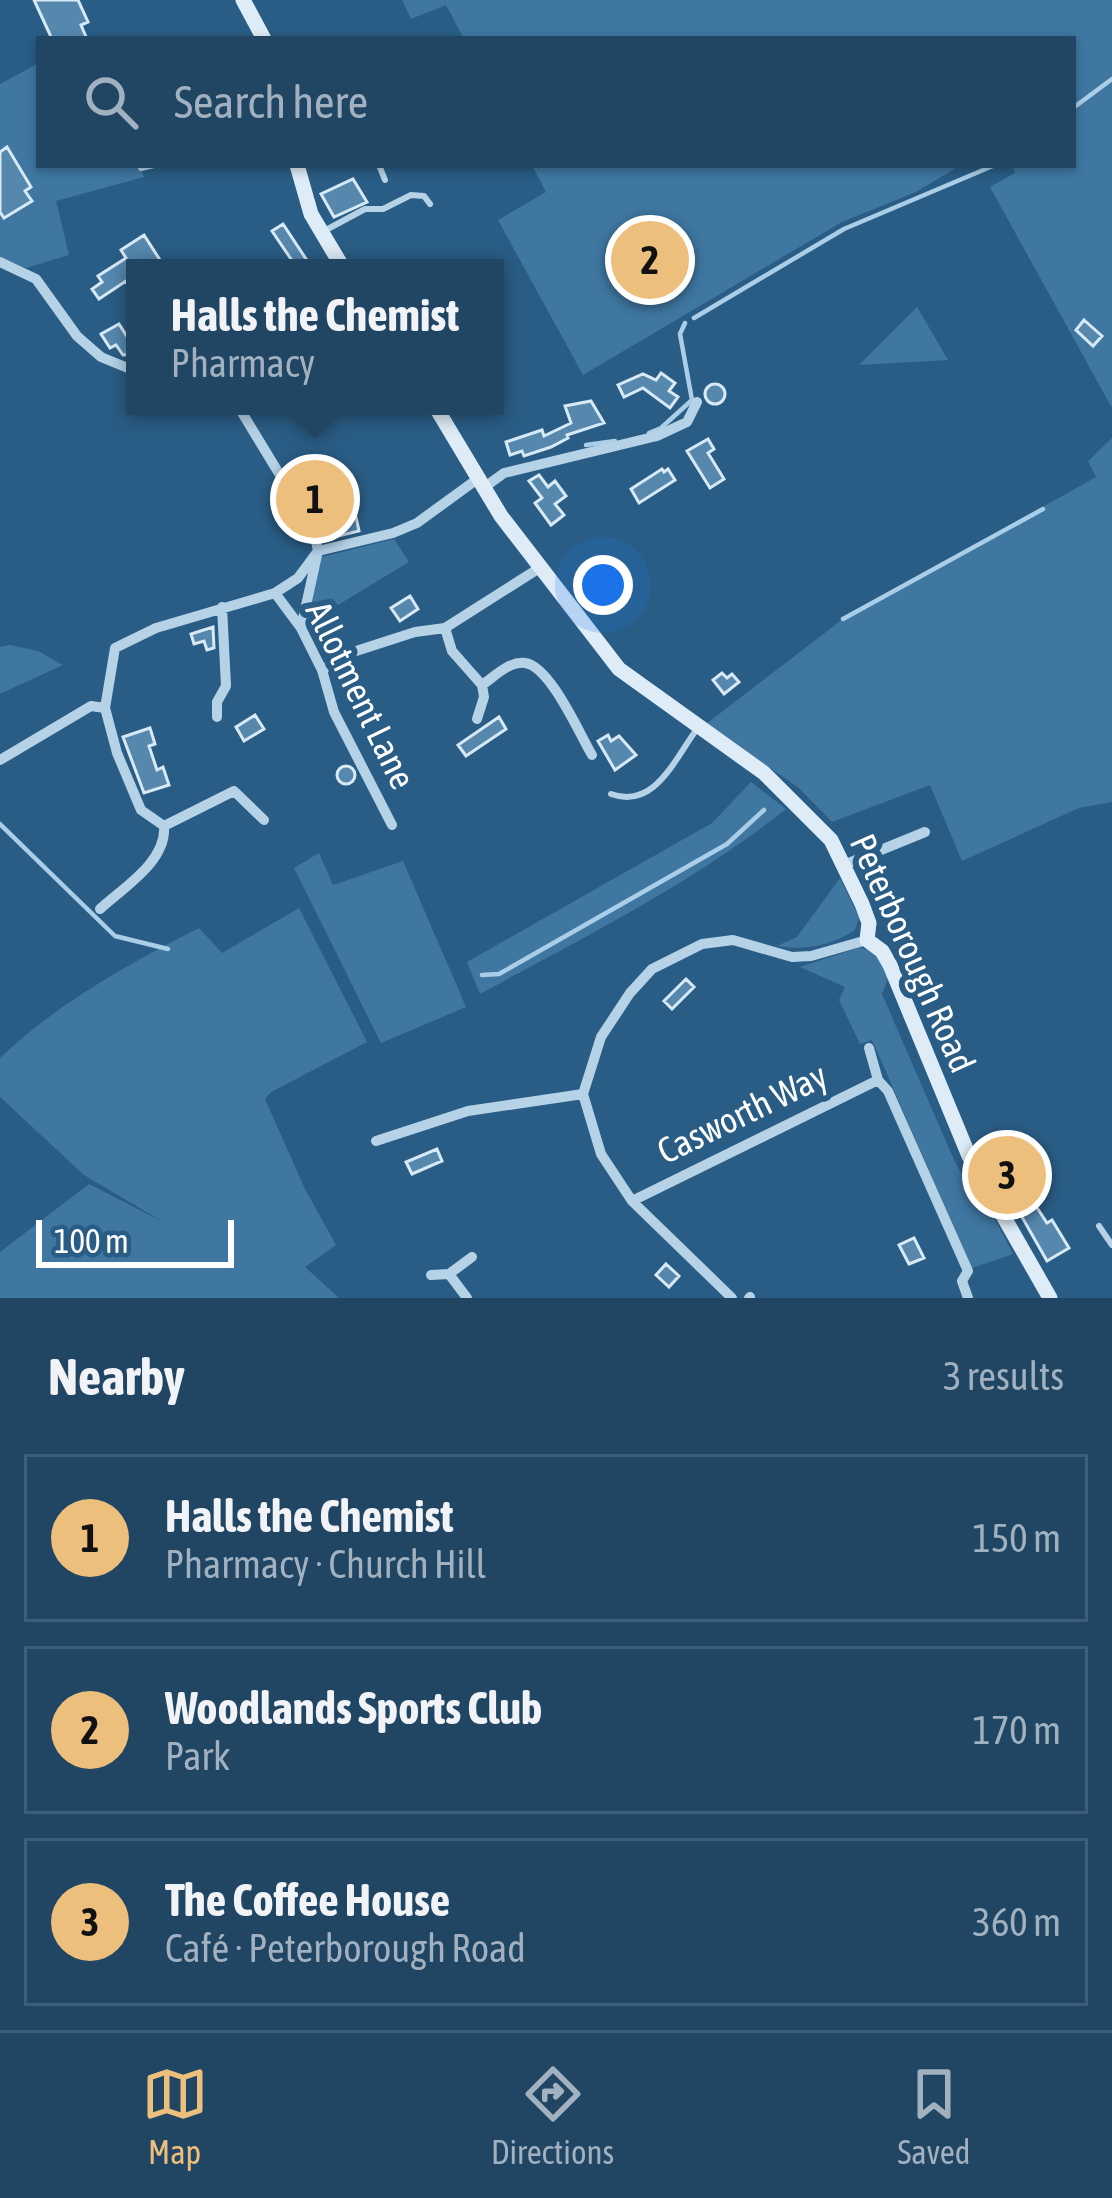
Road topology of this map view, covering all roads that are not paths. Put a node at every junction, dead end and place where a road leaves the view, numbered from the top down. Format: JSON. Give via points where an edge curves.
{"nodes":[{"id":1,"x":243,"y":0,"type":"edge"},
{"id":2,"x":263,"y":36,"type":"edge"},
{"id":3,"x":301,"y":168,"type":"edge"},
{"id":4,"x":380,"y":168,"type":"edge"},
{"id":5,"x":386,"y":180,"type":"dead end"},
{"id":6,"x":430,"y":204,"type":"dead end"},
{"id":7,"x":321,"y":232,"type":"junction"},
{"id":8,"x":335,"y":259,"type":"edge"},
{"id":9,"x":0,"y":262,"type":"edge"},
{"id":10,"x":126,"y":367,"type":"edge"},
{"id":11,"x":697,"y":401,"type":"dead end"},
{"id":12,"x":244,"y":415,"type":"edge"},
{"id":13,"x":440,"y":415,"type":"edge"},
{"id":14,"x":321,"y":466,"type":"dead end"},
{"id":15,"x":479,"y":484,"type":"junction"},
{"id":16,"x":290,"y":489,"type":"junction"},
{"id":17,"x":318,"y":551,"type":"junction"},
{"id":18,"x":541,"y":568,"type":"junction"},
{"id":19,"x":275,"y":593,"type":"junction"},
{"id":20,"x":222,"y":607,"type":"junction"},
{"id":21,"x":301,"y":628,"type":"junction"},
{"id":22,"x":445,"y":628,"type":"junction"},
{"id":23,"x":322,"y":670,"type":"junction"},
{"id":24,"x":482,"y":685,"type":"junction"},
{"id":25,"x":105,"y":708,"type":"junction"},
{"id":26,"x":217,"y":717,"type":"dead end"},
{"id":27,"x":477,"y":719,"type":"dead end"},
{"id":28,"x":699,"y":726,"type":"junction"},
{"id":29,"x":592,"y":754,"type":"dead end"},
{"id":30,"x":0,"y":760,"type":"edge"},
{"id":31,"x":611,"y":794,"type":"dead end"},
{"id":32,"x":264,"y":820,"type":"dead end"},
{"id":33,"x":392,"y":825,"type":"dead end"},
{"id":34,"x":164,"y":826,"type":"junction"},
{"id":35,"x":925,"y":832,"type":"dead end"},
{"id":36,"x":844,"y":865,"type":"junction"},
{"id":37,"x":100,"y":909,"type":"dead end"},
{"id":38,"x":867,"y":940,"type":"junction"},
{"id":39,"x":868,"y":1048,"type":"dead end"},
{"id":40,"x":878,"y":1080,"type":"junction"},
{"id":41,"x":583,"y":1094,"type":"junction"},
{"id":42,"x":376,"y":1141,"type":"dead end"},
{"id":43,"x":632,"y":1201,"type":"junction"},
{"id":44,"x":1099,"y":1226,"type":"dead end"},
{"id":45,"x":1112,"y":1246,"type":"edge"},
{"id":46,"x":472,"y":1257,"type":"dead end"},
{"id":47,"x":449,"y":1274,"type":"junction"},
{"id":48,"x":431,"y":1275,"type":"dead end"},
{"id":49,"x":466,"y":1298,"type":"edge"},
{"id":50,"x":732,"y":1298,"type":"edge"},
{"id":51,"x":968,"y":1298,"type":"edge"},
{"id":52,"x":1050,"y":1298,"type":"edge"}],
"edges":[{"from":1,"to":2,"type":"street"},
{"from":3,"to":7,"type":"street"},
{"from":4,"to":5,"type":"lane"},
{"from":6,"to":7,"type":"lane","via":[[411,194]]},
{"from":7,"to":8,"type":"street"},
{"from":9,"to":10,"type":"street","via":[[36,279],[77,336]]},
{"from":11,"to":15,"type":"street","via":[[687,422],[657,436]]},
{"from":12,"to":16,"type":"street"},
{"from":13,"to":15,"type":"street","name":"Peterborough Road"},
{"from":14,"to":16,"type":"lane"},
{"from":15,"to":17,"type":"street","via":[[393,533]]},
{"from":15,"to":18,"type":"street","name":"Peterborough Road"},
{"from":16,"to":17,"type":"street"},
{"from":17,"to":19,"type":"street"},
{"from":17,"to":21,"type":"street"},
{"from":18,"to":22,"type":"street"},
{"from":18,"to":28,"type":"street","name":"Peterborough Road","via":[[619,669]]},
{"from":19,"to":20,"type":"street"},
{"from":19,"to":21,"type":"street","name":"Allotment Lane"},
{"from":20,"to":25,"type":"street","via":[[115,648]]},
{"from":20,"to":26,"type":"street","via":[[226,686]]},
{"from":21,"to":23,"type":"street","name":"Allotment Lane"},
{"from":22,"to":23,"type":"street","via":[[353,652]]},
{"from":22,"to":24,"type":"street","via":[[452,651]]},
{"from":23,"to":33,"type":"street","name":"Allotment Lane","via":[[334,712]]},
{"from":24,"to":27,"type":"street"},
{"from":24,"to":29,"type":"street","via":[[509,666],[544,672]]},
{"from":25,"to":30,"type":"street","via":[[91,706]]},
{"from":25,"to":34,"type":"street","via":[[141,810]]},
{"from":28,"to":31,"type":"lane","via":[[652,791],[629,799]]},
{"from":28,"to":36,"type":"street","name":"Peterborough Road","via":[[805,810]]},
{"from":32,"to":34,"type":"street","via":[[234,791]]},
{"from":34,"to":37,"type":"street","via":[[159,854]]},
{"from":35,"to":36,"type":"street"},
{"from":36,"to":38,"type":"street","name":"Peterborough Road"},
{"from":38,"to":41,"type":"street","via":[[811,956],[733,940],[676,955],[652,969],[613,1016]]},
{"from":38,"to":52,"type":"street","name":"Peterborough Road","via":[[890,965],[969,1156]]},
{"from":39,"to":40,"type":"street"},
{"from":40,"to":43,"type":"street","name":"Casworth Way"},
{"from":40,"to":51,"type":"street","via":[[968,1271]]},
{"from":41,"to":42,"type":"street","via":[[468,1111]]},
{"from":41,"to":43,"type":"street","via":[[602,1154]]},
{"from":43,"to":50,"type":"street"},
{"from":44,"to":45,"type":"lane"},
{"from":46,"to":47,"type":"street"},
{"from":47,"to":48,"type":"street"},
{"from":47,"to":49,"type":"street"}]}
